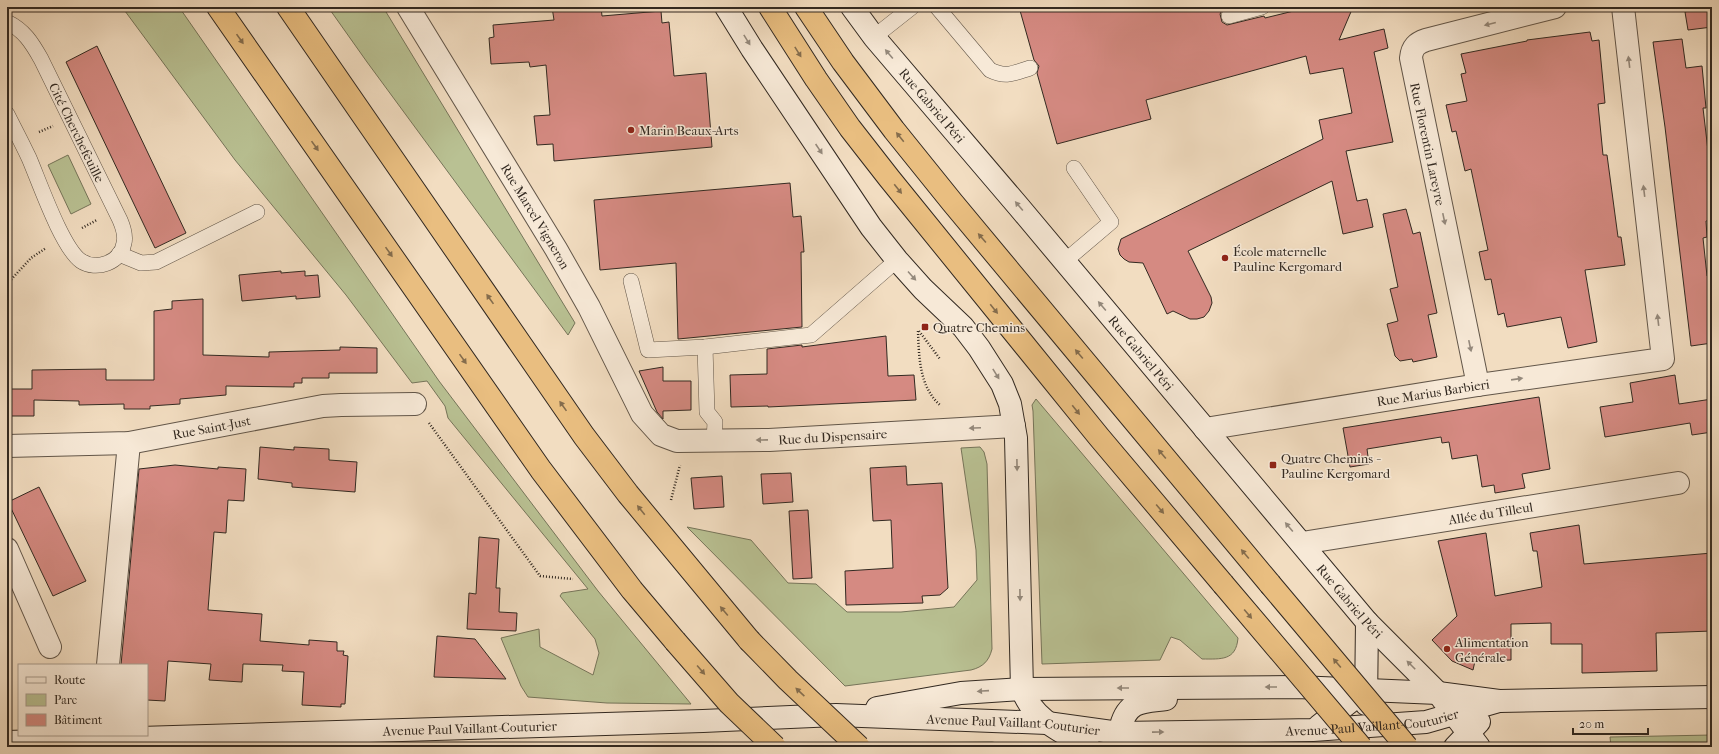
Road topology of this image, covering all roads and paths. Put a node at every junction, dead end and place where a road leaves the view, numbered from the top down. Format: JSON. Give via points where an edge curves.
{"nodes":[{"id":1,"x":218,"y":7,"type":"edge"},
{"id":2,"x":288,"y":7,"type":"edge"},
{"id":3,"x":408,"y":7,"type":"edge"},
{"id":4,"x":726,"y":7,"type":"edge"},
{"id":5,"x":770,"y":7,"type":"edge"},
{"id":6,"x":806,"y":7,"type":"edge"},
{"id":7,"x":852,"y":7,"type":"edge"},
{"id":8,"x":912,"y":7,"type":"edge"},
{"id":9,"x":937,"y":7,"type":"edge"},
{"id":10,"x":1262,"y":7,"type":"edge"},
{"id":11,"x":1555,"y":7,"type":"edge"},
{"id":12,"x":1622,"y":7,"type":"edge"},
{"id":13,"x":1228,"y":16,"type":"dead end"},
{"id":14,"x":7,"y":22,"type":"edge"},
{"id":15,"x":874,"y":37,"type":"junction"},
{"id":16,"x":1030,"y":68,"type":"dead end"},
{"id":17,"x":7,"y":114,"type":"edge"},
{"id":18,"x":1074,"y":168,"type":"dead end"},
{"id":19,"x":257,"y":212,"type":"dead end"},
{"id":20,"x":101,"y":218,"type":"dead end"},
{"id":21,"x":79,"y":230,"type":"dead end"},
{"id":22,"x":64,"y":238,"type":"junction"},
{"id":23,"x":119,"y":254,"type":"junction"},
{"id":24,"x":897,"y":260,"type":"junction"},
{"id":25,"x":1065,"y":261,"type":"junction"},
{"id":26,"x":630,"y":281,"type":"dead end"},
{"id":27,"x":7,"y":284,"type":"edge"},
{"id":28,"x":705,"y":347,"type":"junction"},
{"id":29,"x":940,"y":359,"type":"dead end"},
{"id":30,"x":1478,"y":385,"type":"junction"},
{"id":31,"x":943,"y":408,"type":"dead end"},
{"id":32,"x":421,"y":412,"type":"joint"},
{"id":33,"x":1014,"y":426,"type":"junction"},
{"id":34,"x":1205,"y":429,"type":"junction"},
{"id":35,"x":654,"y":430,"type":"joint"},
{"id":36,"x":714,"y":441,"type":"junction"},
{"id":37,"x":129,"y":443,"type":"junction"},
{"id":38,"x":7,"y":446,"type":"edge"},
{"id":39,"x":681,"y":462,"type":"dead end"},
{"id":40,"x":1678,"y":483,"type":"dead end"},
{"id":41,"x":670,"y":500,"type":"dead end"},
{"id":42,"x":1302,"y":543,"type":"junction"},
{"id":43,"x":7,"y":549,"type":"edge"},
{"id":44,"x":573,"y":579,"type":"dead end"},
{"id":45,"x":1367,"y":622,"type":"junction"},
{"id":46,"x":50,"y":647,"type":"dead end"},
{"id":47,"x":108,"y":664,"type":"edge"},
{"id":48,"x":1204,"y":688,"type":"junction"},
{"id":49,"x":1022,"y":689,"type":"junction"},
{"id":50,"x":1366,"y":689,"type":"junction"},
{"id":51,"x":1438,"y":693,"type":"junction"},
{"id":52,"x":1712,"y":697,"type":"edge"},
{"id":53,"x":1499,"y":701,"type":"junction"},
{"id":54,"x":1454,"y":714,"type":"junction"},
{"id":55,"x":836,"y":715,"type":"junction"},
{"id":56,"x":1047,"y":723,"type":"junction"},
{"id":57,"x":1314,"y":730,"type":"junction"},
{"id":58,"x":1120,"y":740,"type":"edge"},
{"id":59,"x":1364,"y":740,"type":"edge"},
{"id":60,"x":7,"y":742,"type":"edge"},
{"id":61,"x":174,"y":742,"type":"edge"},
{"id":62,"x":1467,"y":742,"type":"edge"},
{"id":63,"x":775,"y":747,"type":"edge"},
{"id":64,"x":859,"y":747,"type":"edge"},
{"id":65,"x":1089,"y":747,"type":"edge"},
{"id":66,"x":1407,"y":747,"type":"edge"}],
"edges":[{"from":1,"to":63,"type":"highway","one_way":true,"bridge":true,"via":[[541,470],[632,590],[675,641],[729,703]]},
{"from":64,"to":2,"type":"highway","one_way":true,"bridge":true,"via":[[749,640],[628,494],[584,436]]},
{"from":3,"to":35,"type":"main road","name":"Rue Marcel Vigneron","via":[[556,249],[589,307],[642,414]]},
{"from":4,"to":24,"type":"main road","one_way":true,"via":[[871,227]]},
{"from":5,"to":59,"type":"highway","one_way":true,"bridge":true,"via":[[816,80],[889,178],[1099,437],[1223,584]]},
{"from":66,"to":6,"type":"highway","one_way":true,"bridge":true,"via":[[952,202],[866,93]]},
{"from":7,"to":15,"type":"main road","name":"Rue Gabriel Péri"},
{"from":8,"to":15,"type":"lane"},
{"from":9,"to":16,"type":"lane","via":[[990,70],[1008,75]]},
{"from":10,"to":13,"type":"lane"},
{"from":11,"to":30,"type":"main road","name":"Rue Florentin Lareyre","one_way":true,"via":[[1426,40],[1415,46],[1412,51],[1411,58]]},
{"from":30,"to":12,"type":"main road","name":"Rue Marius Barbieri","one_way":true,"via":[[1663,359]]},
{"from":14,"to":23,"type":"lane","name":"Cité Cherchefeuille","via":[[18,28],[32,43],[71,118],[122,227],[124,244]]},
{"from":25,"to":15,"type":"main road","name":"Rue Gabriel Péri","one_way":true},
{"from":17,"to":22,"type":"lane"},
{"from":18,"to":25,"type":"lane","via":[[1111,222]]},
{"from":19,"to":23,"type":"lane","via":[[156,262],[141,263]]},
{"from":20,"to":21,"type":"path"},
{"from":22,"to":23,"type":"lane","via":[[76,257],[90,265],[104,265]]},
{"from":22,"to":27,"type":"path","via":[[31,258]]},
{"from":24,"to":28,"type":"lane","via":[[811,335]]},
{"from":24,"to":33,"type":"main road","one_way":true,"via":[[963,327],[979,348],[1002,384],[1010,404]]},
{"from":34,"to":25,"type":"main road","name":"Rue Gabriel Péri","one_way":true},
{"from":26,"to":28,"type":"lane","via":[[648,350]]},
{"from":28,"to":36,"type":"lane","via":[[707,412],[715,422]]},
{"from":29,"to":31,"type":"path","via":[[918,331],[922,376],[931,394]]},
{"from":30,"to":34,"type":"main road","name":"Rue Marius Barbieri"},
{"from":32,"to":37,"type":"main road","name":"Rue Saint-Just","via":[[341,405],[324,406]]},
{"from":32,"to":44,"type":"path","via":[[540,576]]},
{"from":33,"to":36,"type":"main road","name":"Rue du Dispensaire","one_way":true},
{"from":33,"to":49,"type":"main road","one_way":true},
{"from":42,"to":34,"type":"main road","name":"Rue Gabriel Péri","one_way":true},
{"from":35,"to":36,"type":"main road","name":"Rue du Dispensaire","via":[[677,441]]},
{"from":37,"to":38,"type":"main road","name":"Rue Saint-Just"},
{"from":37,"to":47,"type":"main road"},
{"from":39,"to":41,"type":"path"},
{"from":40,"to":42,"type":"main road","name":"Allée du Tilleul"},
{"from":42,"to":45,"type":"main road","name":"Rue Gabriel Péri"},
{"from":43,"to":46,"type":"main road"},
{"from":45,"to":50,"type":"main road"},
{"from":51,"to":45,"type":"main road","name":"Rue Gabriel Péri","one_way":true},
{"from":48,"to":49,"type":"main road","name":"Avenue Paul Vaillant-Couturier","one_way":true},
{"from":50,"to":48,"type":"main road","name":"Avenue Paul Vaillant-Couturier","one_way":true},
{"from":48,"to":58,"type":"main road","via":[[1132,706],[1122,721]]},
{"from":49,"to":55,"type":"main road","name":"Avenue Paul Vaillant-Couturier","one_way":true,"via":[[961,693]]},
{"from":49,"to":56,"type":"main road","via":[[1032,707]]},
{"from":50,"to":51,"type":"main road","name":"Avenue Paul Vaillant-Couturier"},
{"from":50,"to":57,"type":"main road"},
{"from":50,"to":59,"type":"main road"},
{"from":51,"to":53,"type":"main road","name":"Avenue Paul Vaillant-Couturier"},
{"from":51,"to":54,"type":"main road","name":"Rue Gabriel Péri"},
{"from":52,"to":53,"type":"main road","name":"Avenue Paul Vaillant-Couturier"},
{"from":53,"to":54,"type":"main road","name":"Avenue Paul Vaillant-Couturier"},
{"from":53,"to":62,"type":"main road"},
{"from":54,"to":59,"type":"main road","name":"Avenue Paul Vaillant-Couturier"},
{"from":54,"to":62,"type":"main road","name":"Rue Gabriel Péri"},
{"from":55,"to":56,"type":"main road","name":"Avenue Paul Vaillant-Couturier"},
{"from":55,"to":61,"type":"main road","name":"Avenue Paul Vaillant-Couturier"},
{"from":56,"to":58,"type":"main road","name":"Avenue Paul Vaillant-Couturier"},
{"from":56,"to":65,"type":"main road"},
{"from":58,"to":57,"type":"main road","name":"Avenue Paul Vaillant-Couturier","one_way":true},
{"from":57,"to":59,"type":"main road","name":"Avenue Paul Vaillant-Couturier"},
{"from":60,"to":61,"type":"main road","name":"Avenue Paul Vaillant-Couturier"}]}
